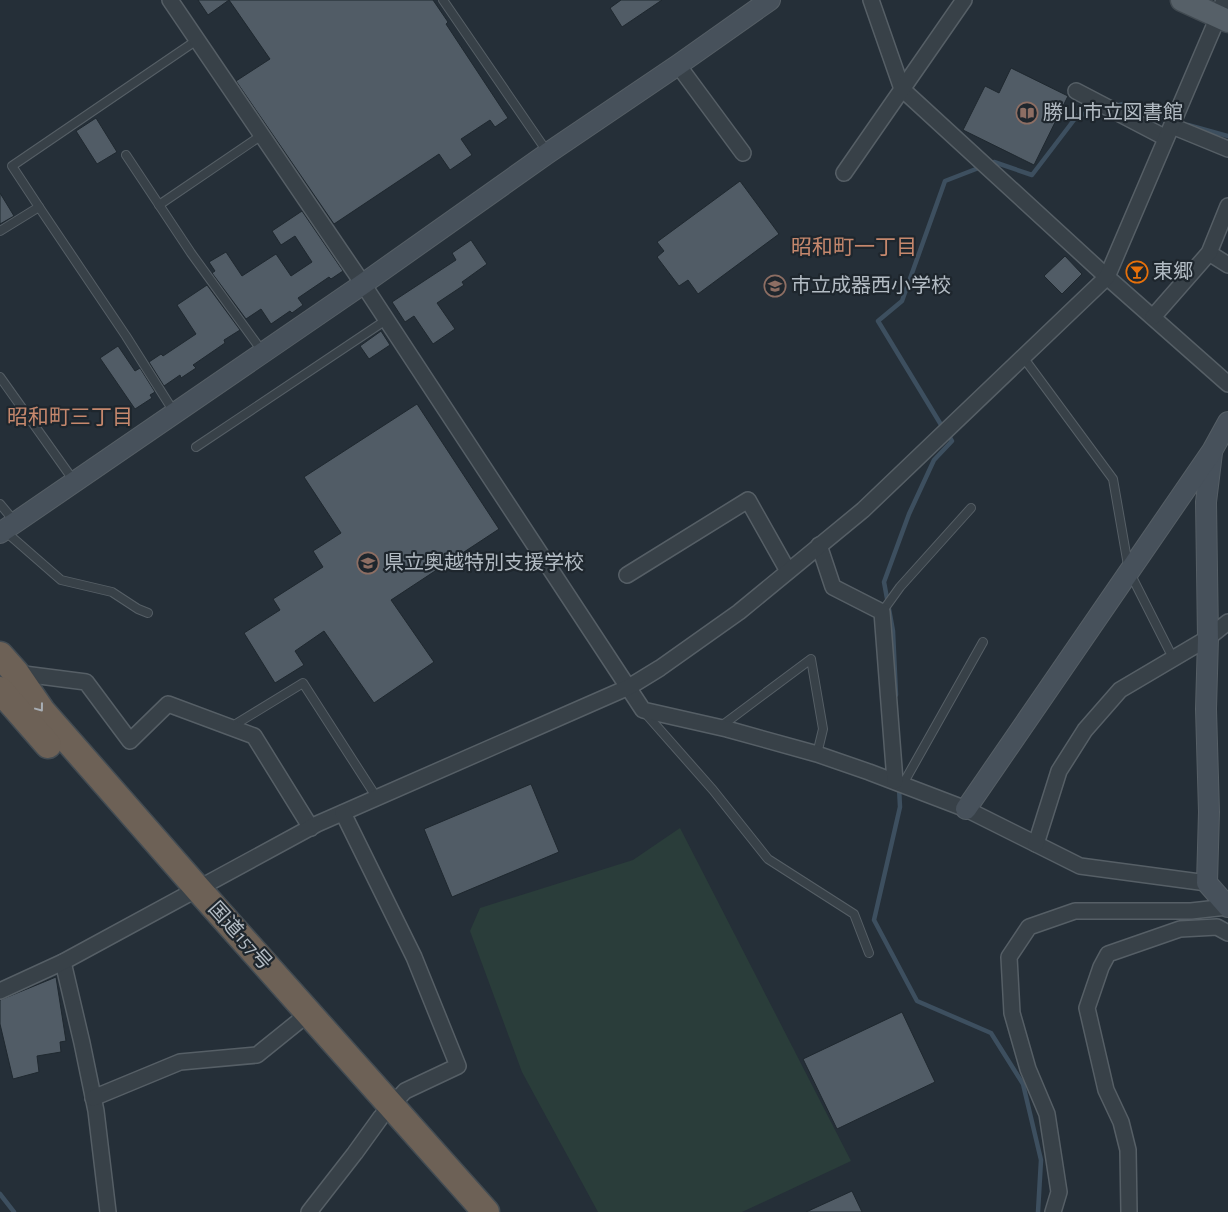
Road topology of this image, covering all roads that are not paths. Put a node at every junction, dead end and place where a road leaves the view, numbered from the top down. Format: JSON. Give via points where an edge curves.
{"nodes":[{"id":1,"x":170,"y":0,"type":"edge"},
{"id":2,"x":443,"y":0,"type":"edge"},
{"id":3,"x":770,"y":0,"type":"edge"},
{"id":4,"x":871,"y":0,"type":"edge"},
{"id":5,"x":964,"y":0,"type":"edge"},
{"id":6,"x":1182,"y":0,"type":"edge"},
{"id":7,"x":1223,"y":13,"type":"edge"},
{"id":8,"x":197,"y":40,"type":"junction"},
{"id":9,"x":678,"y":65,"type":"junction"},
{"id":10,"x":902,"y":89,"type":"junction"},
{"id":11,"x":1076,"y":91,"type":"dead end"},
{"id":12,"x":1169,"y":132,"type":"junction"},
{"id":13,"x":262,"y":135,"type":"junction"},
{"id":14,"x":1228,"y":149,"type":"edge"},
{"id":15,"x":548,"y":153,"type":"junction"},
{"id":16,"x":743,"y":153,"type":"dead end"},
{"id":17,"x":126,"y":155,"type":"dead end"},
{"id":18,"x":844,"y":173,"type":"dead end"},
{"id":19,"x":160,"y":205,"type":"junction"},
{"id":20,"x":1228,"y":206,"type":"edge"},
{"id":21,"x":39,"y":207,"type":"junction"},
{"id":22,"x":0,"y":230,"type":"edge"},
{"id":23,"x":1208,"y":253,"type":"junction"},
{"id":24,"x":1228,"y":265,"type":"edge"},
{"id":25,"x":1107,"y":277,"type":"junction"},
{"id":26,"x":362,"y":284,"type":"junction"},
{"id":27,"x":1153,"y":317,"type":"junction"},
{"id":28,"x":386,"y":320,"type":"junction"},
{"id":29,"x":263,"y":352,"type":"junction"},
{"id":30,"x":1023,"y":357,"type":"junction"},
{"id":31,"x":0,"y":377,"type":"edge"},
{"id":32,"x":1228,"y":384,"type":"edge"},
{"id":33,"x":175,"y":413,"type":"junction"},
{"id":34,"x":1228,"y":422,"type":"edge"},
{"id":35,"x":196,"y":447,"type":"dead end"},
{"id":36,"x":1212,"y":451,"type":"junction"},
{"id":37,"x":74,"y":481,"type":"junction"},
{"id":38,"x":0,"y":504,"type":"edge"},
{"id":39,"x":971,"y":508,"type":"dead end"},
{"id":40,"x":6,"y":529,"type":"edge"},
{"id":41,"x":819,"y":545,"type":"junction"},
{"id":42,"x":788,"y":571,"type":"junction"},
{"id":43,"x":1129,"y":571,"type":"junction"},
{"id":44,"x":627,"y":575,"type":"dead end"},
{"id":45,"x":882,"y":612,"type":"junction"},
{"id":46,"x":148,"y":613,"type":"dead end"},
{"id":47,"x":1228,"y":622,"type":"edge"},
{"id":48,"x":1208,"y":638,"type":"junction"},
{"id":49,"x":983,"y":642,"type":"dead end"},
{"id":50,"x":1173,"y":658,"type":"junction"},
{"id":51,"x":5,"y":673,"type":"edge"},
{"id":52,"x":629,"y":687,"type":"junction"},
{"id":53,"x":644,"y":710,"type":"junction"},
{"id":54,"x":230,"y":728,"type":"junction"},
{"id":55,"x":720,"y":728,"type":"junction"},
{"id":56,"x":817,"y":754,"type":"junction"},
{"id":57,"x":899,"y":783,"type":"junction"},
{"id":58,"x":377,"y":799,"type":"junction"},
{"id":59,"x":966,"y":809,"type":"junction"},
{"id":60,"x":343,"y":813,"type":"junction"},
{"id":61,"x":311,"y":828,"type":"junction"},
{"id":62,"x":1036,"y":844,"type":"junction"},
{"id":63,"x":1207,"y":883,"type":"junction"},
{"id":64,"x":191,"y":893,"type":"junction"},
{"id":65,"x":1228,"y":907,"type":"edge"},
{"id":66,"x":1228,"y":933,"type":"edge"},
{"id":67,"x":869,"y":953,"type":"dead end"},
{"id":68,"x":63,"y":962,"type":"junction"},
{"id":69,"x":0,"y":991,"type":"edge"},
{"id":70,"x":303,"y":1018,"type":"junction"},
{"id":71,"x":93,"y":1098,"type":"junction"},
{"id":72,"x":386,"y":1111,"type":"junction"},
{"id":73,"x":108,"y":1212,"type":"edge"},
{"id":74,"x":309,"y":1212,"type":"edge"},
{"id":75,"x":465,"y":1212,"type":"edge"},
{"id":76,"x":486,"y":1212,"type":"edge"},
{"id":77,"x":1053,"y":1212,"type":"edge"},
{"id":78,"x":1129,"y":1212,"type":"edge"}],
"edges":[{"from":1,"to":8,"type":"street"},
{"from":2,"to":15,"type":"lane"},
{"from":3,"to":9,"type":"street"},
{"from":4,"to":10,"type":"street"},
{"from":5,"to":10,"type":"street"},
{"from":6,"to":7,"type":"main road"},
{"from":7,"to":12,"type":"street"},
{"from":8,"to":13,"type":"street"},
{"from":8,"to":21,"type":"lane","via":[[12,166]]},
{"from":9,"to":15,"type":"street"},
{"from":9,"to":16,"type":"street"},
{"from":10,"to":18,"type":"street"},
{"from":10,"to":25,"type":"street"},
{"from":11,"to":12,"type":"street"},
{"from":12,"to":14,"type":"street"},
{"from":12,"to":25,"type":"street"},
{"from":13,"to":19,"type":"lane"},
{"from":13,"to":26,"type":"street"},
{"from":15,"to":26,"type":"street"},
{"from":17,"to":19,"type":"lane"},
{"from":19,"to":29,"type":"lane"},
{"from":20,"to":23,"type":"street"},
{"from":21,"to":22,"type":"lane"},
{"from":21,"to":33,"type":"lane"},
{"from":23,"to":24,"type":"street"},
{"from":23,"to":27,"type":"street"},
{"from":25,"to":27,"type":"street"},
{"from":25,"to":30,"type":"street"},
{"from":26,"to":28,"type":"street"},
{"from":26,"to":29,"type":"street"},
{"from":27,"to":32,"type":"street"},
{"from":28,"to":35,"type":"lane"},
{"from":28,"to":52,"type":"street"},
{"from":29,"to":33,"type":"street"},
{"from":30,"to":41,"type":"street","via":[[863,510]]},
{"from":30,"to":43,"type":"lane","via":[[1113,479]]},
{"from":31,"to":37,"type":"lane"},
{"from":33,"to":37,"type":"street"},
{"from":34,"to":36,"type":"street"},
{"from":36,"to":43,"type":"street"},
{"from":36,"to":48,"type":"street","via":[[1206,502]]},
{"from":37,"to":40,"type":"street"},
{"from":38,"to":40,"type":"lane"},
{"from":39,"to":45,"type":"lane","via":[[900,587]]},
{"from":40,"to":46,"type":"lane","via":[[61,580],[112,592]]},
{"from":41,"to":42,"type":"street"},
{"from":41,"to":45,"type":"street","via":[[833,587]]},
{"from":42,"to":44,"type":"street","via":[[748,500]]},
{"from":42,"to":52,"type":"street","via":[[739,612]]},
{"from":43,"to":50,"type":"lane"},
{"from":43,"to":59,"type":"street"},
{"from":45,"to":57,"type":"street"},
{"from":47,"to":48,"type":"street"},
{"from":48,"to":50,"type":"street"},
{"from":48,"to":63,"type":"street"},
{"from":49,"to":57,"type":"lane"},
{"from":50,"to":62,"type":"street","via":[[1120,690],[1085,730],[1059,771]]},
{"from":51,"to":54,"type":"street","via":[[86,682],[130,741],[168,704]]},
{"from":51,"to":64,"type":"highway","name":"国道157号","via":[[42,711]]},
{"from":52,"to":53,"type":"street"},
{"from":52,"to":58,"type":"street"},
{"from":53,"to":55,"type":"street"},
{"from":53,"to":67,"type":"lane","via":[[768,859],[854,914]]},
{"from":54,"to":58,"type":"lane","via":[[302,683]]},
{"from":54,"to":61,"type":"street","via":[[254,736]]},
{"from":55,"to":56,"type":"street"},
{"from":55,"to":56,"type":"lane","via":[[811,659],[823,729]]},
{"from":56,"to":57,"type":"street"},
{"from":57,"to":59,"type":"street"},
{"from":58,"to":60,"type":"street"},
{"from":59,"to":62,"type":"street"},
{"from":60,"to":61,"type":"street"},
{"from":60,"to":72,"type":"street","via":[[414,957],[458,1066],[405,1091]]},
{"from":61,"to":64,"type":"street"},
{"from":62,"to":63,"type":"street","via":[[1080,866]]},
{"from":63,"to":65,"type":"street"},
{"from":64,"to":68,"type":"street"},
{"from":64,"to":70,"type":"highway","name":"国道157号"},
{"from":65,"to":77,"type":"street","via":[[1191,912],[1075,911],[1028,927],[1009,957],[1012,1013],[1028,1069],[1047,1114],[1058,1192]]},
{"from":66,"to":78,"type":"street","via":[[1217,928],[1180,930],[1108,954],[1101,967],[1087,1008],[1106,1090],[1121,1122],[1128,1150]]},
{"from":68,"to":69,"type":"street"},
{"from":68,"to":71,"type":"street"},
{"from":70,"to":71,"type":"street","via":[[257,1055],[180,1062]]},
{"from":70,"to":72,"type":"highway","name":"国道157号"},
{"from":71,"to":73,"type":"street"},
{"from":72,"to":74,"type":"street"},
{"from":72,"to":75,"type":"highway","name":"国道157号"},
{"from":72,"to":76,"type":"highway","name":"国道157号"}]}
